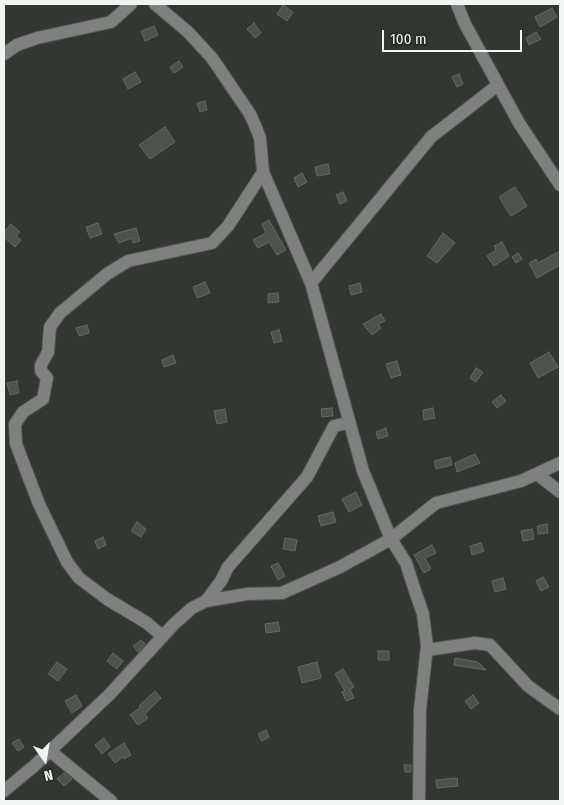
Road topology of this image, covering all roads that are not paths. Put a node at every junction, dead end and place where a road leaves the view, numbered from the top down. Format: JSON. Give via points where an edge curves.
{"nodes":[{"id":1,"x":131,"y":4,"type":"edge"},
{"id":2,"x":155,"y":4,"type":"edge"},
{"id":3,"x":457,"y":4,"type":"edge"},
{"id":4,"x":4,"y":54,"type":"edge"},
{"id":5,"x":498,"y":85,"type":"junction"},
{"id":6,"x":263,"y":172,"type":"junction"},
{"id":7,"x":560,"y":185,"type":"edge"},
{"id":8,"x":311,"y":283,"type":"junction"},
{"id":9,"x":348,"y":423,"type":"junction"},
{"id":10,"x":560,"y":463,"type":"edge"},
{"id":11,"x":537,"y":474,"type":"junction"},
{"id":12,"x":560,"y":492,"type":"edge"},
{"id":13,"x":391,"y":540,"type":"junction"},
{"id":14,"x":206,"y":601,"type":"junction"},
{"id":15,"x":162,"y":636,"type":"junction"},
{"id":16,"x":427,"y":650,"type":"junction"},
{"id":17,"x":560,"y":708,"type":"edge"},
{"id":18,"x":50,"y":751,"type":"junction"},
{"id":19,"x":4,"y":791,"type":"edge"},
{"id":20,"x":112,"y":801,"type":"edge"},
{"id":21,"x":419,"y":801,"type":"edge"}],
"edges":[{"from":1,"to":4,"type":"street","via":[[110,22],[37,38]]},
{"from":2,"to":6,"type":"street","via":[[212,58],[250,114],[260,138]]},
{"from":3,"to":5,"type":"street"},
{"from":5,"to":7,"type":"street"},
{"from":5,"to":8,"type":"street","via":[[431,137]]},
{"from":6,"to":8,"type":"street"},
{"from":6,"to":15,"type":"street","via":[[228,226],[212,243],[128,261],[60,313],[50,327],[48,352],[41,365],[47,378],[44,399],[23,412],[15,424],[16,444],[38,504],[67,562],[79,578]]},
{"from":8,"to":9,"type":"street"},
{"from":9,"to":13,"type":"street"},
{"from":9,"to":14,"type":"street","via":[[334,426],[307,477],[228,567]]},
{"from":10,"to":11,"type":"street"},
{"from":11,"to":12,"type":"street"},
{"from":11,"to":13,"type":"street","via":[[436,503]]},
{"from":13,"to":14,"type":"street","via":[[282,592]]},
{"from":13,"to":16,"type":"street","via":[[406,564],[423,614]]},
{"from":14,"to":15,"type":"street","via":[[188,611]]},
{"from":15,"to":18,"type":"street","via":[[109,695]]},
{"from":16,"to":17,"type":"street","via":[[475,643],[490,645],[528,686]]},
{"from":16,"to":21,"type":"street","via":[[420,710]]},
{"from":18,"to":19,"type":"street"},
{"from":18,"to":20,"type":"street"}]}
